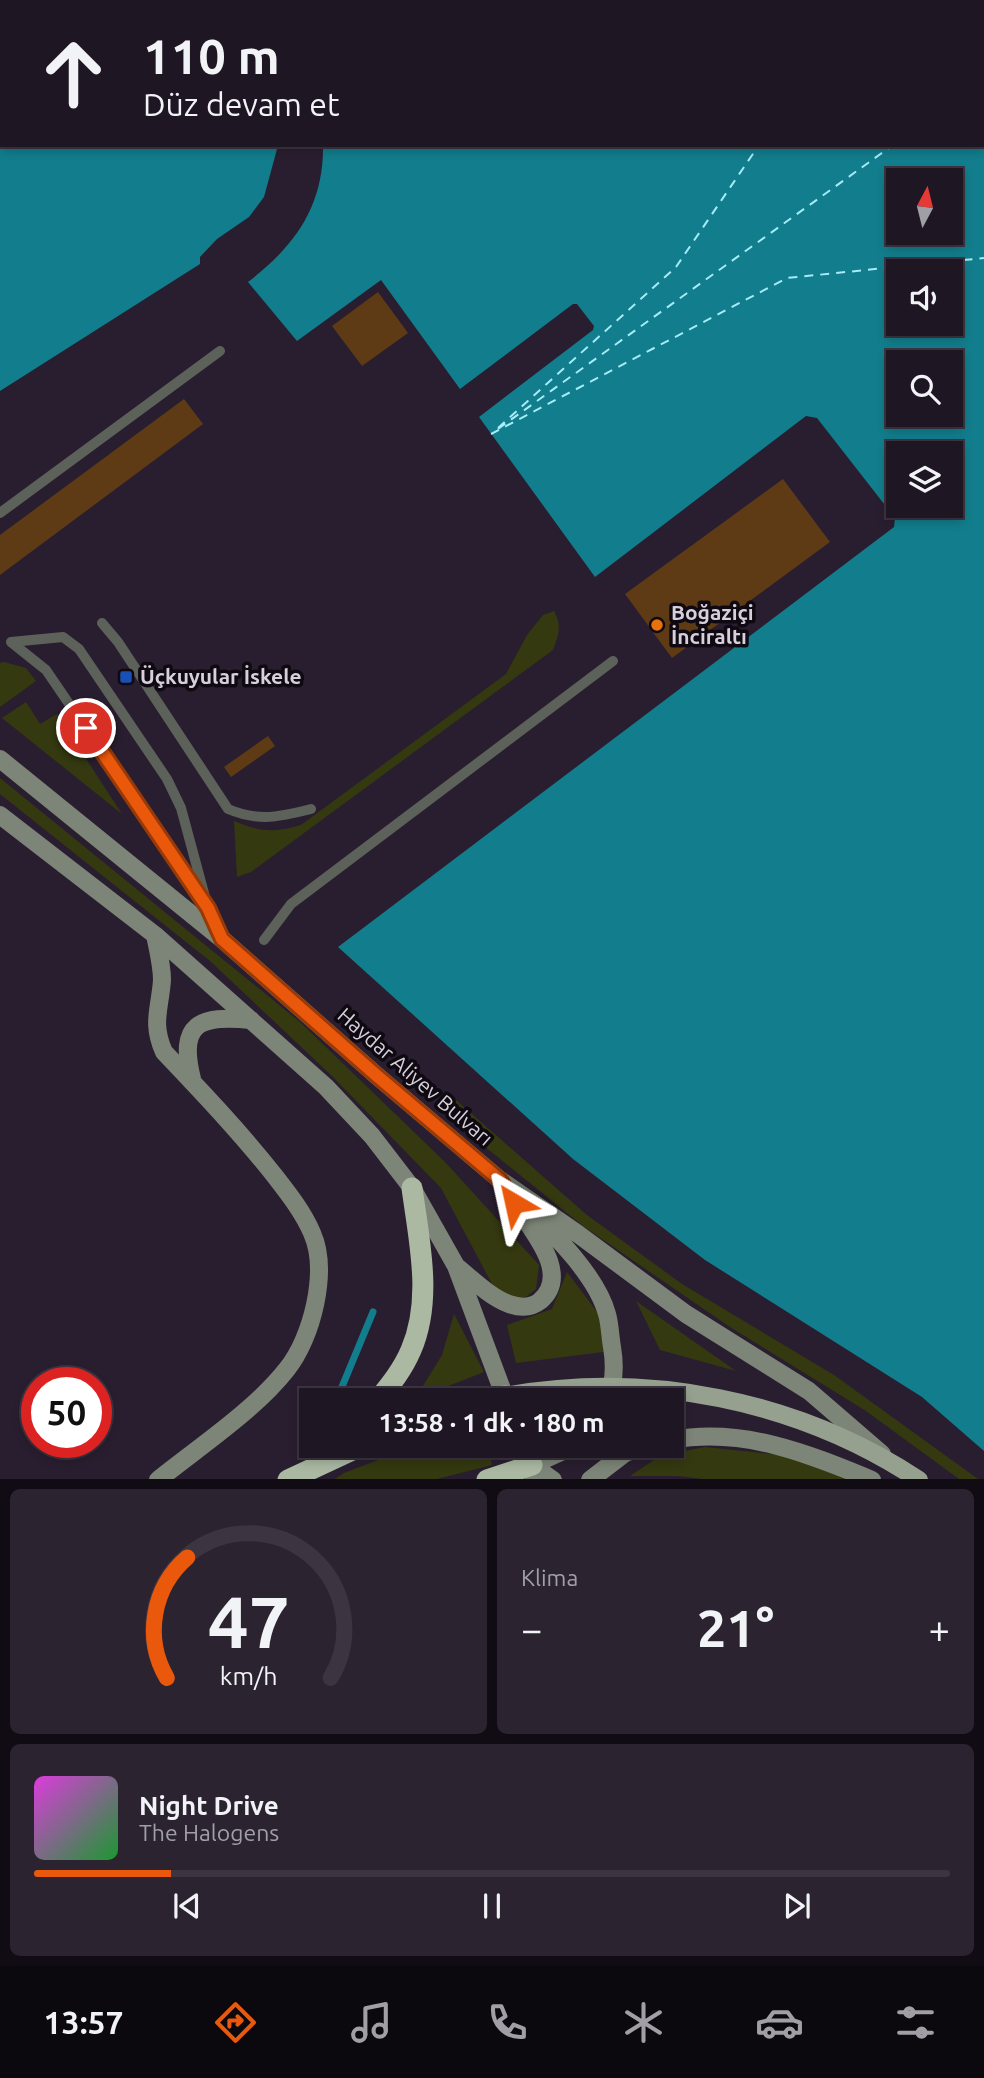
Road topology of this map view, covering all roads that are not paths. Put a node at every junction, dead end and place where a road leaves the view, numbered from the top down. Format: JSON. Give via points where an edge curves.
{"nodes":[{"id":1,"x":220,"y":351,"type":"dead end"},
{"id":2,"x":0,"y":513,"type":"edge"},
{"id":3,"x":102,"y":623,"type":"dead end"},
{"id":4,"x":613,"y":662,"type":"dead end"},
{"id":5,"x":0,"y":760,"type":"edge"},
{"id":6,"x":311,"y":809,"type":"dead end"},
{"id":7,"x":0,"y":815,"type":"edge"},
{"id":8,"x":208,"y":908,"type":"junction"},
{"id":9,"x":155,"y":935,"type":"junction"},
{"id":10,"x":222,"y":939,"type":"junction"},
{"id":11,"x":264,"y":940,"type":"dead end"},
{"id":12,"x":251,"y":1020,"type":"junction"},
{"id":13,"x":193,"y":1082,"type":"junction"},
{"id":14,"x":500,"y":1180,"type":"junction"},
{"id":15,"x":412,"y":1188,"type":"junction"},
{"id":16,"x":456,"y":1266,"type":"junction"},
{"id":17,"x":388,"y":1388,"type":"edge"},
{"id":18,"x":496,"y":1388,"type":"edge"},
{"id":19,"x":611,"y":1388,"type":"edge"},
{"id":20,"x":684,"y":1393,"type":"edge"},
{"id":21,"x":684,"y":1438,"type":"edge"},
{"id":22,"x":885,"y":1457,"type":"junction"},
{"id":23,"x":313,"y":1458,"type":"edge"},
{"id":24,"x":334,"y":1458,"type":"edge"},
{"id":25,"x":617,"y":1458,"type":"edge"},
{"id":26,"x":530,"y":1463,"type":"edge"},
{"id":27,"x":158,"y":1479,"type":"edge"},
{"id":28,"x":288,"y":1479,"type":"edge"},
{"id":29,"x":487,"y":1479,"type":"edge"},
{"id":30,"x":553,"y":1479,"type":"edge"},
{"id":31,"x":590,"y":1479,"type":"edge"},
{"id":32,"x":872,"y":1479,"type":"edge"},
{"id":33,"x":919,"y":1479,"type":"edge"}],
"edges":[{"from":1,"to":2,"type":"lane"},
{"from":3,"to":6,"type":"lane","via":[[228,809],[244,816],[276,818]]},
{"from":4,"to":11,"type":"lane","via":[[291,904]]},
{"from":5,"to":10,"type":"main road","name":"Haydar Aliyev Bulvarı"},
{"from":7,"to":9,"type":"main road"},
{"from":8,"to":8,"type":"lane","via":[[181,807],[79,649],[63,637],[10,642],[46,670]]},
{"from":8,"to":10,"type":"lane"},
{"from":9,"to":12,"type":"main road"},
{"from":9,"to":13,"type":"main road","via":[[162,980],[157,1037],[164,1052]]},
{"from":10,"to":14,"type":"main road","name":"Haydar Aliyev Bulvarı"},
{"from":12,"to":13,"type":"main road","via":[[222,1017],[194,1029],[186,1055]]},
{"from":12,"to":15,"type":"main road","via":[[326,1087]]},
{"from":13,"to":27,"type":"main road","via":[[256,1152],[313,1234],[317,1289],[309,1331],[287,1369],[265,1394]]},
{"from":14,"to":16,"type":"main road","via":[[549,1259],[548,1292],[536,1304],[517,1306],[496,1297]]},
{"from":14,"to":19,"type":"main road","via":[[562,1243],[607,1312],[614,1359]]},
{"from":14,"to":22,"type":"main road","name":"Haydar Aliyev Bulvarı","via":[[686,1314],[808,1391]]},
{"from":15,"to":16,"type":"main road"},
{"from":15,"to":17,"type":"highway","via":[[423,1273],[421,1316],[412,1349]]},
{"from":16,"to":18,"type":"main road"},
{"from":20,"to":22,"type":"main road","via":[[748,1402],[833,1432]]},
{"from":21,"to":32,"type":"main road","via":[[753,1440],[786,1447]]},
{"from":22,"to":33,"type":"main road"},
{"from":23,"to":28,"type":"highway"},
{"from":24,"to":28,"type":"highway"},
{"from":25,"to":31,"type":"main road"},
{"from":26,"to":29,"type":"highway"},
{"from":26,"to":30,"type":"main road"}]}
